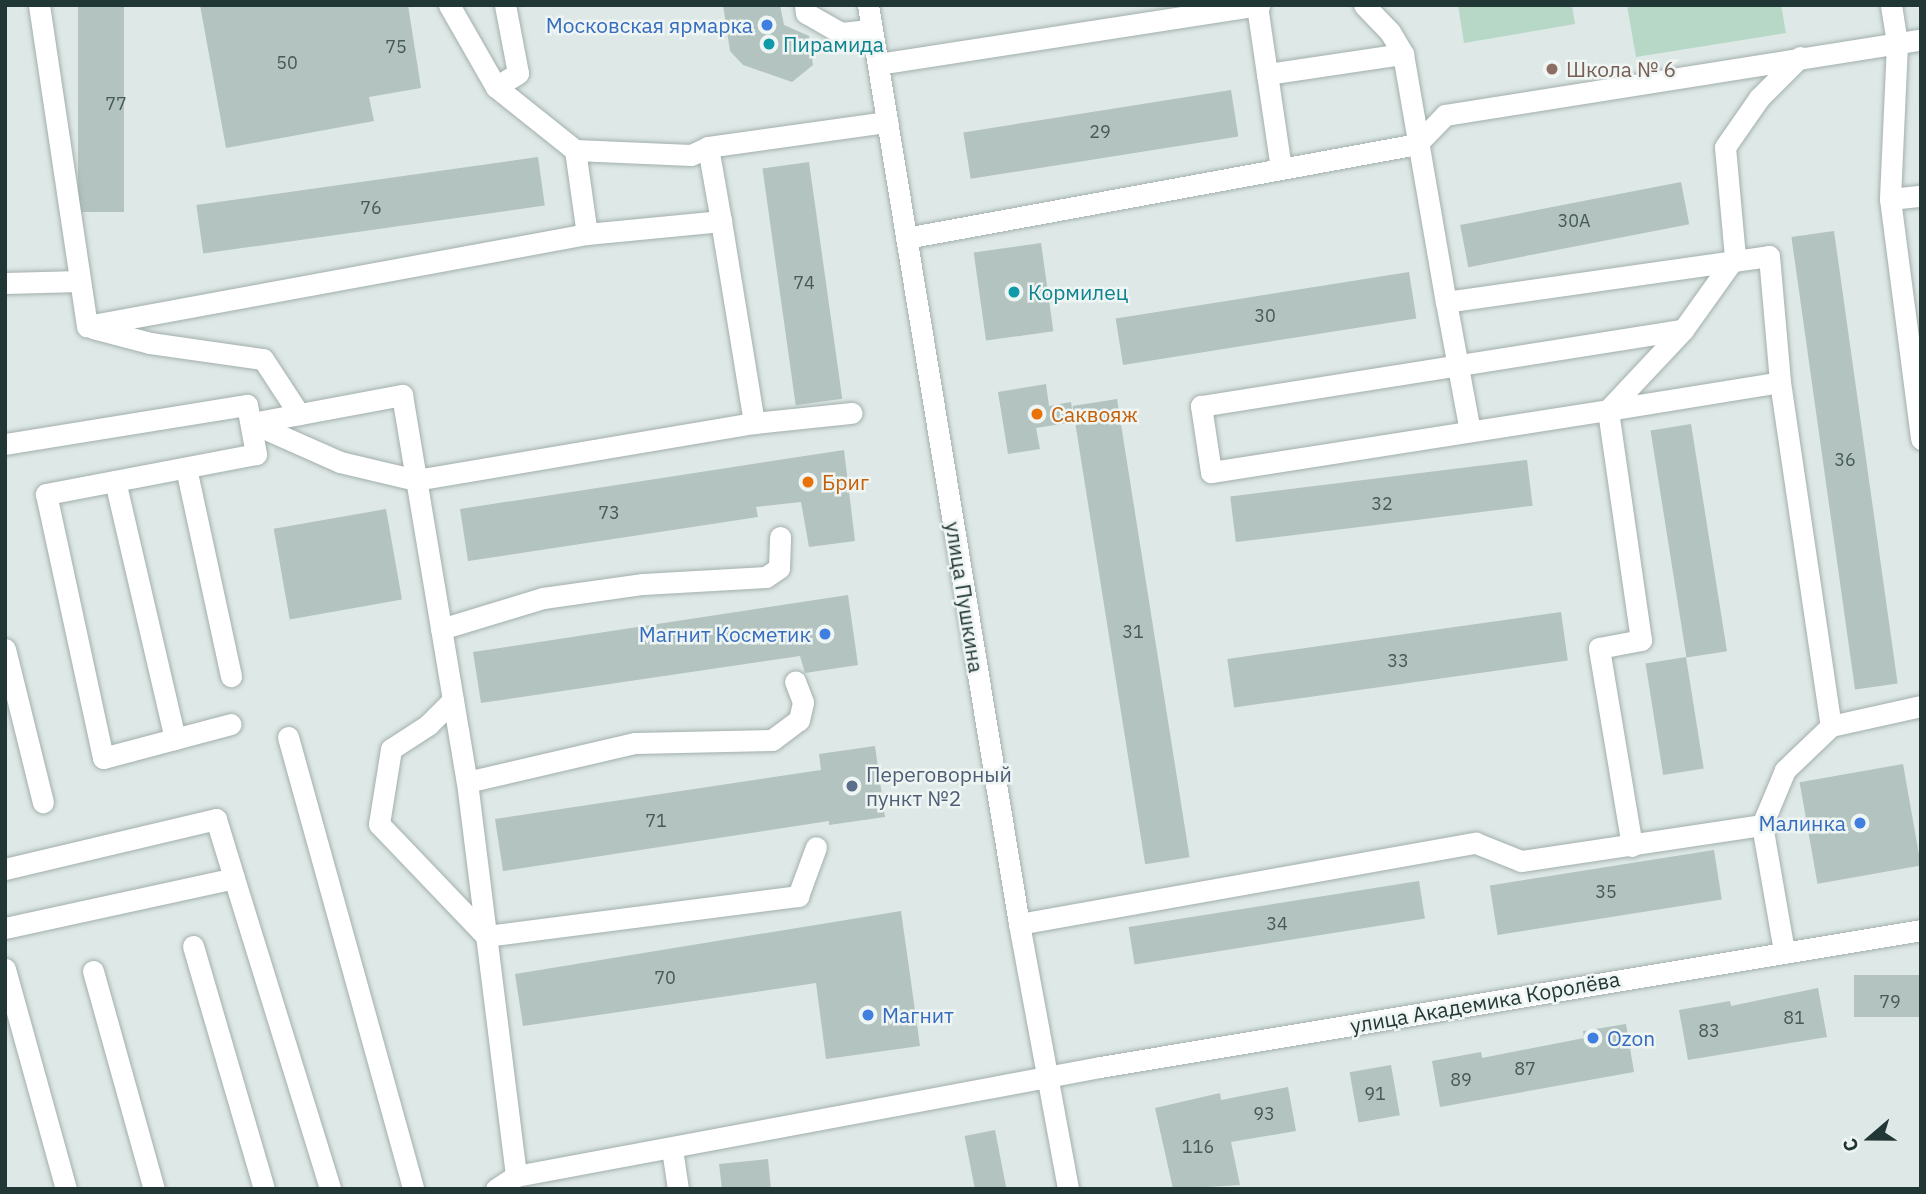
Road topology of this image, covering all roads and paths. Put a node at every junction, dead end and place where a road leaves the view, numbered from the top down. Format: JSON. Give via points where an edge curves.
{"nodes":[{"id":1,"x":39,"y":5,"type":"edge"},
{"id":2,"x":449,"y":5,"type":"edge"},
{"id":3,"x":505,"y":5,"type":"edge"},
{"id":4,"x":805,"y":5,"type":"edge"},
{"id":5,"x":868,"y":5,"type":"edge"},
{"id":6,"x":1258,"y":5,"type":"edge"},
{"id":7,"x":1364,"y":5,"type":"edge"},
{"id":8,"x":1891,"y":5,"type":"edge"},
{"id":9,"x":872,"y":30,"type":"junction"},
{"id":10,"x":1921,"y":40,"type":"edge"},
{"id":11,"x":1897,"y":44,"type":"junction"},
{"id":12,"x":1403,"y":54,"type":"junction"},
{"id":13,"x":1800,"y":57,"type":"junction"},
{"id":14,"x":878,"y":64,"type":"junction"},
{"id":15,"x":1266,"y":74,"type":"junction"},
{"id":16,"x":496,"y":87,"type":"junction"},
{"id":17,"x":887,"y":122,"type":"junction"},
{"id":18,"x":1417,"y":144,"type":"junction"},
{"id":19,"x":708,"y":147,"type":"junction"},
{"id":20,"x":575,"y":149,"type":"junction"},
{"id":21,"x":1281,"y":168,"type":"junction"},
{"id":22,"x":1921,"y":196,"type":"edge"},
{"id":23,"x":1890,"y":199,"type":"junction"},
{"id":24,"x":721,"y":221,"type":"junction"},
{"id":25,"x":587,"y":234,"type":"junction"},
{"id":26,"x":906,"y":238,"type":"junction"},
{"id":27,"x":1735,"y":257,"type":"junction"},
{"id":28,"x":80,"y":281,"type":"junction"},
{"id":29,"x":5,"y":283,"type":"edge"},
{"id":30,"x":1446,"y":302,"type":"junction"},
{"id":31,"x":87,"y":326,"type":"junction"},
{"id":32,"x":1683,"y":330,"type":"junction"},
{"id":33,"x":1459,"y":362,"type":"junction"},
{"id":34,"x":1780,"y":382,"type":"junction"},
{"id":35,"x":1608,"y":410,"type":"junction"},
{"id":36,"x":851,"y":413,"type":"dead end"},
{"id":37,"x":299,"y":414,"type":"junction"},
{"id":38,"x":252,"y":423,"type":"junction"},
{"id":39,"x":754,"y":423,"type":"junction"},
{"id":40,"x":1470,"y":430,"type":"junction"},
{"id":41,"x":1921,"y":439,"type":"edge"},
{"id":42,"x":5,"y":444,"type":"edge"},
{"id":43,"x":186,"y":468,"type":"junction"},
{"id":44,"x":416,"y":480,"type":"junction"},
{"id":45,"x":115,"y":481,"type":"junction"},
{"id":46,"x":780,"y":537,"type":"dead end"},
{"id":47,"x":441,"y":629,"type":"junction"},
{"id":48,"x":5,"y":649,"type":"edge"},
{"id":49,"x":232,"y":677,"type":"dead end"},
{"id":50,"x":795,"y":681,"type":"dead end"},
{"id":51,"x":453,"y":700,"type":"junction"},
{"id":52,"x":1921,"y":706,"type":"edge"},
{"id":53,"x":231,"y":724,"type":"dead end"},
{"id":54,"x":1831,"y":726,"type":"junction"},
{"id":55,"x":288,"y":737,"type":"dead end"},
{"id":56,"x":175,"y":739,"type":"junction"},
{"id":57,"x":467,"y":782,"type":"junction"},
{"id":58,"x":43,"y":802,"type":"dead end"},
{"id":59,"x":1762,"y":825,"type":"junction"},
{"id":60,"x":1632,"y":846,"type":"junction"},
{"id":61,"x":816,"y":847,"type":"dead end"},
{"id":62,"x":5,"y":869,"type":"edge"},
{"id":63,"x":234,"y":878,"type":"junction"},
{"id":64,"x":1019,"y":925,"type":"junction"},
{"id":65,"x":5,"y":928,"type":"edge"},
{"id":66,"x":1921,"y":930,"type":"edge"},
{"id":67,"x":486,"y":936,"type":"junction"},
{"id":68,"x":192,"y":946,"type":"dead end"},
{"id":69,"x":1784,"y":951,"type":"junction"},
{"id":70,"x":5,"y":969,"type":"edge"},
{"id":71,"x":93,"y":971,"type":"dead end"},
{"id":72,"x":1049,"y":1077,"type":"junction"},
{"id":73,"x":672,"y":1149,"type":"junction"},
{"id":74,"x":516,"y":1176,"type":"junction"},
{"id":75,"x":66,"y":1189,"type":"edge"},
{"id":76,"x":154,"y":1189,"type":"edge"},
{"id":77,"x":264,"y":1189,"type":"edge"},
{"id":78,"x":330,"y":1189,"type":"edge"},
{"id":79,"x":413,"y":1189,"type":"edge"},
{"id":80,"x":496,"y":1189,"type":"edge"},
{"id":81,"x":678,"y":1189,"type":"edge"},
{"id":82,"x":1068,"y":1189,"type":"edge"}],
"edges":[{"from":1,"to":28,"type":"street"},
{"from":2,"to":16,"type":"street"},
{"from":3,"to":16,"type":"street","via":[[518,73]]},
{"from":4,"to":9,"type":"street","via":[[806,13],[841,33]]},
{"from":5,"to":9,"type":"street","name":"улица Пушкина"},
{"from":6,"to":14,"type":"street"},
{"from":6,"to":15,"type":"street"},
{"from":7,"to":12,"type":"street","via":[[1390,32]]},
{"from":8,"to":11,"type":"street"},
{"from":9,"to":14,"type":"street","name":"улица Пушкина"},
{"from":10,"to":11,"type":"street"},
{"from":11,"to":13,"type":"street"},
{"from":11,"to":23,"type":"street"},
{"from":12,"to":15,"type":"street"},
{"from":12,"to":18,"type":"street"},
{"from":13,"to":18,"type":"street","via":[[1445,115]]},
{"from":13,"to":27,"type":"street","via":[[1759,98],[1725,147]]},
{"from":14,"to":17,"type":"street","name":"улица Пушкина"},
{"from":15,"to":21,"type":"street"},
{"from":16,"to":20,"type":"street"},
{"from":17,"to":19,"type":"street"},
{"from":17,"to":26,"type":"street","name":"улица Пушкина"},
{"from":18,"to":21,"type":"street"},
{"from":18,"to":30,"type":"street"},
{"from":19,"to":20,"type":"street","via":[[691,155]]},
{"from":19,"to":24,"type":"street"},
{"from":20,"to":25,"type":"street"},
{"from":21,"to":26,"type":"street"},
{"from":22,"to":23,"type":"street"},
{"from":23,"to":41,"type":"street"},
{"from":24,"to":25,"type":"street"},
{"from":24,"to":39,"type":"street"},
{"from":25,"to":31,"type":"street"},
{"from":26,"to":64,"type":"street","name":"улица Пушкина"},
{"from":27,"to":30,"type":"street"},
{"from":27,"to":32,"type":"street"},
{"from":27,"to":34,"type":"street","via":[[1769,256]]},
{"from":28,"to":29,"type":"street"},
{"from":28,"to":31,"type":"street"},
{"from":30,"to":33,"type":"street"},
{"from":31,"to":37,"type":"street","via":[[150,343],[263,359]]},
{"from":32,"to":33,"type":"street"},
{"from":32,"to":35,"type":"street"},
{"from":33,"to":40,"type":"street"},
{"from":33,"to":40,"type":"street","via":[[1201,406],[1211,472]]},
{"from":34,"to":35,"type":"street"},
{"from":34,"to":54,"type":"street"},
{"from":35,"to":40,"type":"street"},
{"from":35,"to":60,"type":"street","via":[[1642,640],[1599,648]]},
{"from":36,"to":39,"type":"street"},
{"from":37,"to":38,"type":"street"},
{"from":37,"to":44,"type":"street","via":[[402,395]]},
{"from":38,"to":42,"type":"street","via":[[247,405]]},
{"from":38,"to":43,"type":"street","via":[[256,454]]},
{"from":38,"to":44,"type":"street","via":[[340,462]]},
{"from":39,"to":44,"type":"street"},
{"from":43,"to":45,"type":"street"},
{"from":43,"to":49,"type":"street"},
{"from":44,"to":47,"type":"street"},
{"from":45,"to":56,"type":"street"},
{"from":45,"to":56,"type":"street","via":[[46,494],[103,758]]},
{"from":46,"to":47,"type":"street","via":[[779,568],[766,577],[643,584],[543,598]]},
{"from":47,"to":51,"type":"street"},
{"from":48,"to":58,"type":"street"},
{"from":50,"to":57,"type":"street","via":[[803,702],[799,720],[772,740],[635,744]]},
{"from":51,"to":57,"type":"street"},
{"from":51,"to":67,"type":"street","via":[[428,725],[391,749],[379,824]]},
{"from":52,"to":54,"type":"street"},
{"from":53,"to":56,"type":"street"},
{"from":54,"to":59,"type":"street","via":[[1785,770]]},
{"from":55,"to":79,"type":"street"},
{"from":57,"to":67,"type":"street"},
{"from":59,"to":60,"type":"street"},
{"from":59,"to":69,"type":"street"},
{"from":60,"to":64,"type":"street","via":[[1521,861],[1476,843]]},
{"from":61,"to":67,"type":"street","via":[[798,896]]},
{"from":62,"to":63,"type":"street","via":[[216,819]]},
{"from":63,"to":65,"type":"street"},
{"from":63,"to":78,"type":"street"},
{"from":64,"to":72,"type":"street","name":"улица Пушкина"},
{"from":66,"to":69,"type":"street","name":"улица Академика Королёва"},
{"from":67,"to":74,"type":"street"},
{"from":68,"to":77,"type":"street"},
{"from":69,"to":72,"type":"street","name":"улица Академика Королёва"},
{"from":70,"to":75,"type":"street"},
{"from":71,"to":76,"type":"street"},
{"from":72,"to":73,"type":"street","name":"улица Академика Королёва"},
{"from":72,"to":82,"type":"street","name":"улица Пушкина"},
{"from":73,"to":74,"type":"street","name":"улица Академика Королёва"},
{"from":73,"to":81,"type":"street"},
{"from":74,"to":80,"type":"street"}]}
